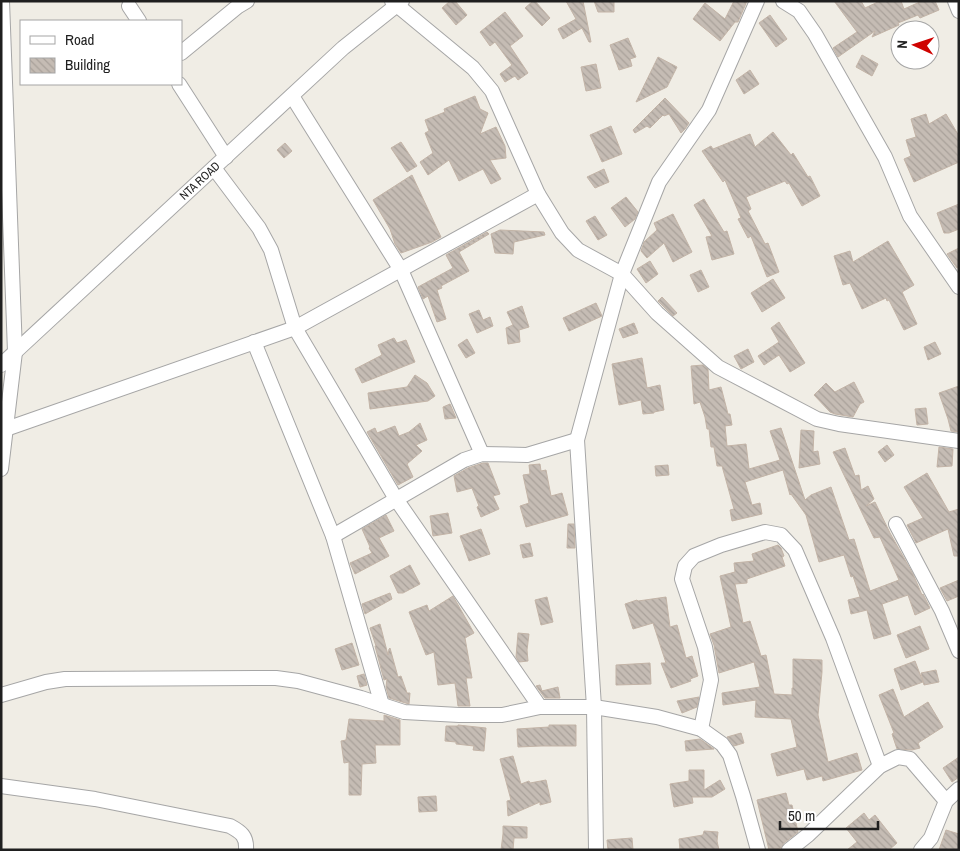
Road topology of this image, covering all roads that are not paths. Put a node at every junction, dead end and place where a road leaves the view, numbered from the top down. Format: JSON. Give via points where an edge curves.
{"nodes":[{"id":1,"x":2,"y":1,"type":"edge"},
{"id":2,"x":247,"y":1,"type":"edge"},
{"id":3,"x":757,"y":1,"type":"edge"},
{"id":4,"x":783,"y":1,"type":"edge"},
{"id":5,"x":955,"y":1,"type":"edge"},
{"id":6,"x":397,"y":3,"type":"edge"},
{"id":7,"x":129,"y":6,"type":"dead end"},
{"id":8,"x":959,"y":11,"type":"edge"},
{"id":9,"x":138,"y":20,"type":"edge"},
{"id":10,"x":2,"y":32,"type":"edge"},
{"id":11,"x":182,"y":52,"type":"edge"},
{"id":12,"x":180,"y":85,"type":"edge"},
{"id":13,"x":292,"y":96,"type":"junction"},
{"id":14,"x":226,"y":157,"type":"junction"},
{"id":15,"x":214,"y":168,"type":"junction"},
{"id":16,"x":538,"y":194,"type":"junction"},
{"id":17,"x":401,"y":270,"type":"junction"},
{"id":18,"x":622,"y":274,"type":"junction"},
{"id":19,"x":957,"y":280,"type":"edge"},
{"id":20,"x":295,"y":328,"type":"junction"},
{"id":21,"x":254,"y":342,"type":"junction"},
{"id":22,"x":14,"y":352,"type":"junction"},
{"id":23,"x":1,"y":365,"type":"edge"},
{"id":24,"x":6,"y":429,"type":"junction"},
{"id":25,"x":577,"y":440,"type":"junction"},
{"id":26,"x":959,"y":441,"type":"edge"},
{"id":27,"x":482,"y":454,"type":"junction"},
{"id":28,"x":1,"y":469,"type":"edge"},
{"id":29,"x":396,"y":499,"type":"junction"},
{"id":30,"x":896,"y":524,"type":"dead end"},
{"id":31,"x":333,"y":536,"type":"junction"},
{"id":32,"x":959,"y":651,"type":"edge"},
{"id":33,"x":1,"y":695,"type":"edge"},
{"id":34,"x":382,"y":705,"type":"junction"},
{"id":35,"x":540,"y":707,"type":"junction"},
{"id":36,"x":594,"y":707,"type":"junction"},
{"id":37,"x":701,"y":729,"type":"junction"},
{"id":38,"x":880,"y":766,"type":"junction"},
{"id":39,"x":1,"y":786,"type":"edge"},
{"id":40,"x":959,"y":789,"type":"edge"},
{"id":41,"x":946,"y":801,"type":"junction"},
{"id":42,"x":246,"y":850,"type":"edge"},
{"id":43,"x":596,"y":850,"type":"edge"},
{"id":44,"x":758,"y":850,"type":"edge"},
{"id":45,"x":789,"y":850,"type":"edge"},
{"id":46,"x":921,"y":850,"type":"edge"}],
"edges":[{"from":1,"to":10,"type":"street"},
{"from":2,"to":11,"type":"street"},
{"from":3,"to":18,"type":"street","via":[[709,110],[660,182]]},
{"from":4,"to":19,"type":"street","via":[[799,11],[815,34],[885,157],[910,216]]},
{"from":5,"to":8,"type":"street"},
{"from":6,"to":13,"type":"street","name":"NTA ROAD"},
{"from":6,"to":16,"type":"street","via":[[473,68],[492,91]]},
{"from":7,"to":9,"type":"street"},
{"from":10,"to":22,"type":"street"},
{"from":12,"to":14,"type":"street"},
{"from":13,"to":14,"type":"street","name":"NTA ROAD"},
{"from":13,"to":17,"type":"street"},
{"from":14,"to":15,"type":"street","name":"NTA ROAD"},
{"from":15,"to":20,"type":"street","via":[[259,228],[271,250]]},
{"from":15,"to":22,"type":"street","name":"NTA ROAD"},
{"from":16,"to":17,"type":"street"},
{"from":16,"to":18,"type":"street","via":[[562,234],[578,250]]},
{"from":17,"to":20,"type":"street"},
{"from":17,"to":27,"type":"street"},
{"from":18,"to":25,"type":"street"},
{"from":18,"to":26,"type":"street","via":[[657,313],[718,367],[817,419]]},
{"from":20,"to":21,"type":"street"},
{"from":20,"to":29,"type":"street"},
{"from":21,"to":24,"type":"street"},
{"from":21,"to":31,"type":"street"},
{"from":22,"to":23,"type":"street","name":"NTA ROAD"},
{"from":22,"to":24,"type":"street"},
{"from":24,"to":28,"type":"street"},
{"from":25,"to":27,"type":"street","via":[[527,455]]},
{"from":25,"to":36,"type":"street"},
{"from":27,"to":29,"type":"street","via":[[464,460]]},
{"from":29,"to":31,"type":"street"},
{"from":29,"to":35,"type":"street"},
{"from":30,"to":32,"type":"street","via":[[942,610]]},
{"from":31,"to":34,"type":"street"},
{"from":33,"to":34,"type":"street","via":[[65,678],[276,678],[298,681]]},
{"from":34,"to":35,"type":"street","via":[[404,712],[459,716],[502,715]]},
{"from":35,"to":36,"type":"street"},
{"from":36,"to":37,"type":"street","via":[[657,717]]},
{"from":36,"to":43,"type":"street"},
{"from":37,"to":38,"type":"street","via":[[711,680],[705,647],[682,579],[685,566],[694,556],[721,545],[765,532],[781,535],[795,550],[833,638]]},
{"from":37,"to":44,"type":"street","via":[[722,744],[730,755]]},
{"from":38,"to":41,"type":"street","via":[[898,757],[910,759]]},
{"from":38,"to":45,"type":"street"},
{"from":39,"to":42,"type":"street","via":[[95,799],[230,826],[241,832]]},
{"from":40,"to":41,"type":"street"},
{"from":41,"to":46,"type":"street","via":[[931,838]]}]}
